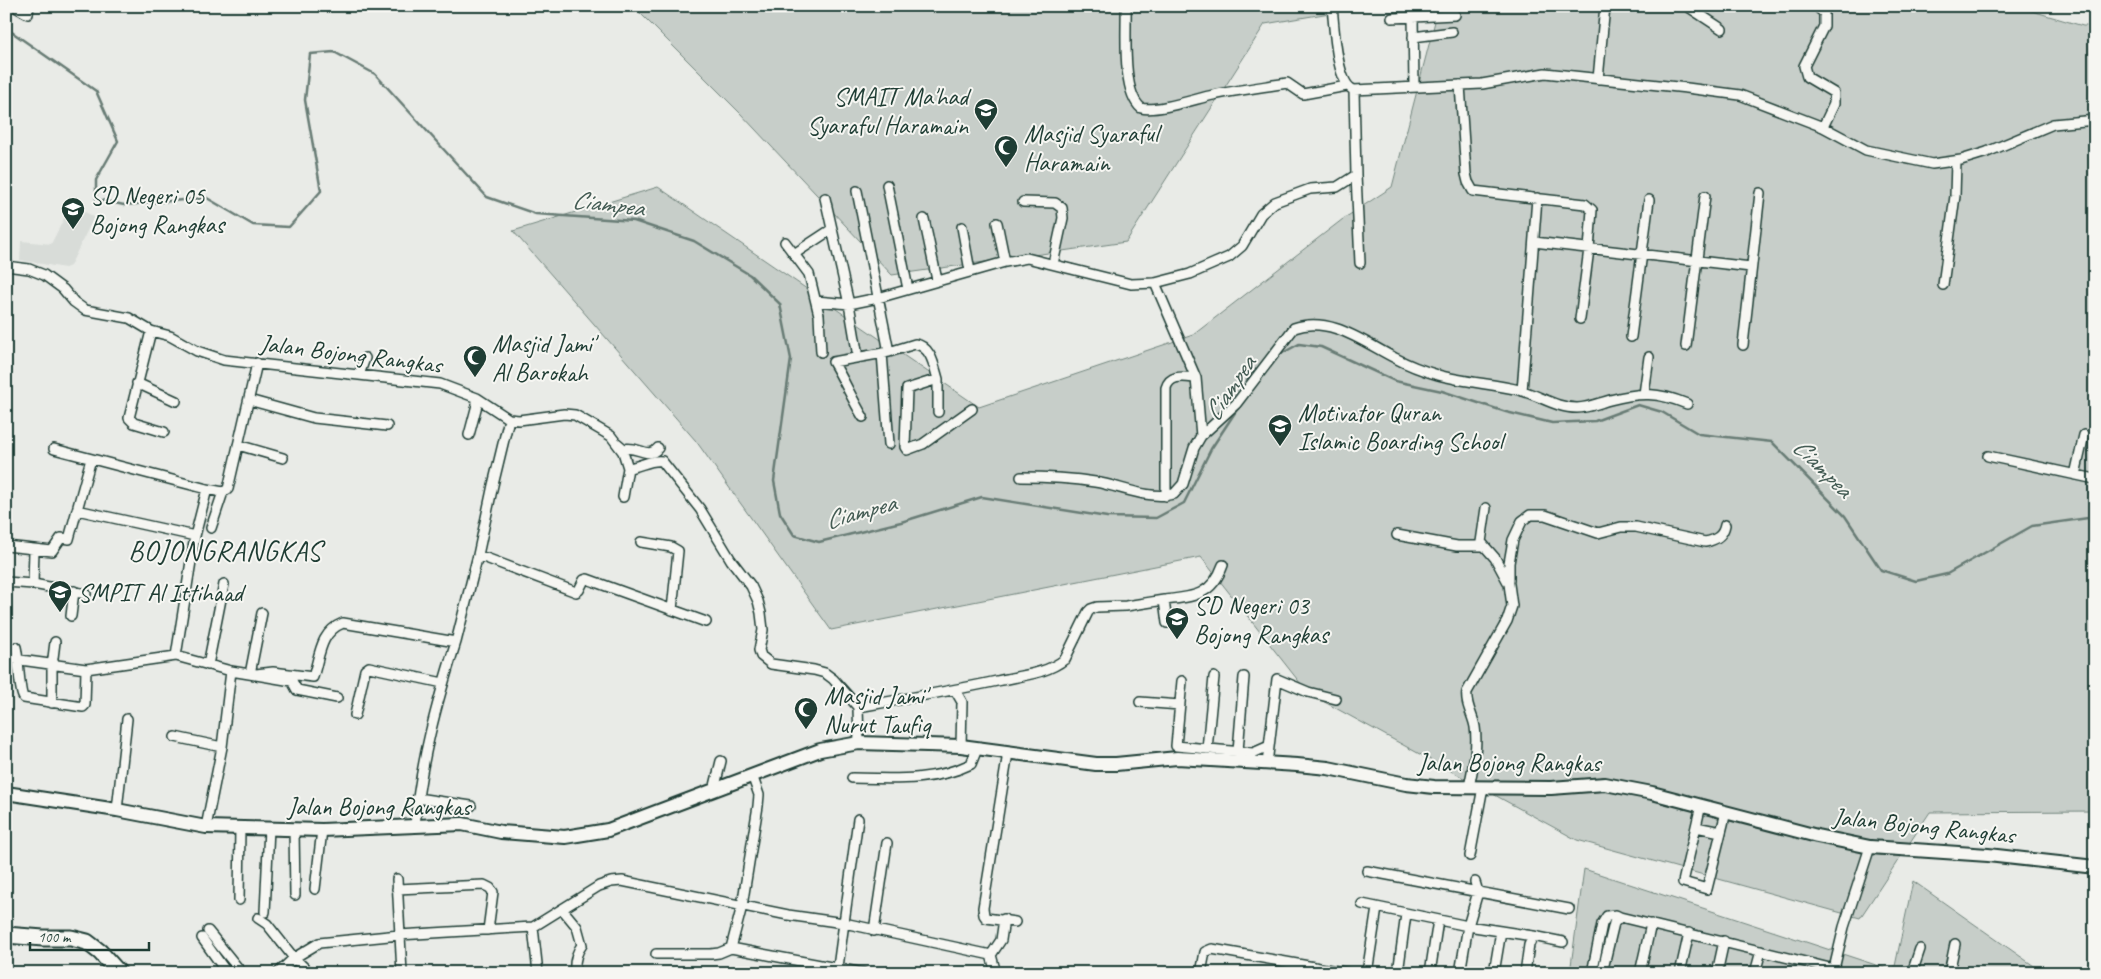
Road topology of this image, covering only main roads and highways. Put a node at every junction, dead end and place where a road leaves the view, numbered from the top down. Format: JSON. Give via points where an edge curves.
{"nodes":[{"id":1,"x":6,"y":794,"type":"edge"},
{"id":2,"x":2095,"y":867,"type":"edge"},
{"id":3,"x":6,"y":934,"type":"edge"},
{"id":4,"x":119,"y":973,"type":"edge"}],
"edges":[{"from":1,"to":2,"type":"main road","name":"Jalan Bojong Rangkas","via":[[206,827],[322,830],[462,824],[549,837],[578,836],[608,830],[820,750],[859,743],[961,746],[1096,764],[1177,758],[1328,768],[1434,787],[1550,788],[1605,784],[1870,847]]},
{"from":3,"to":4,"type":"highway","via":[[86,942]]}]}
